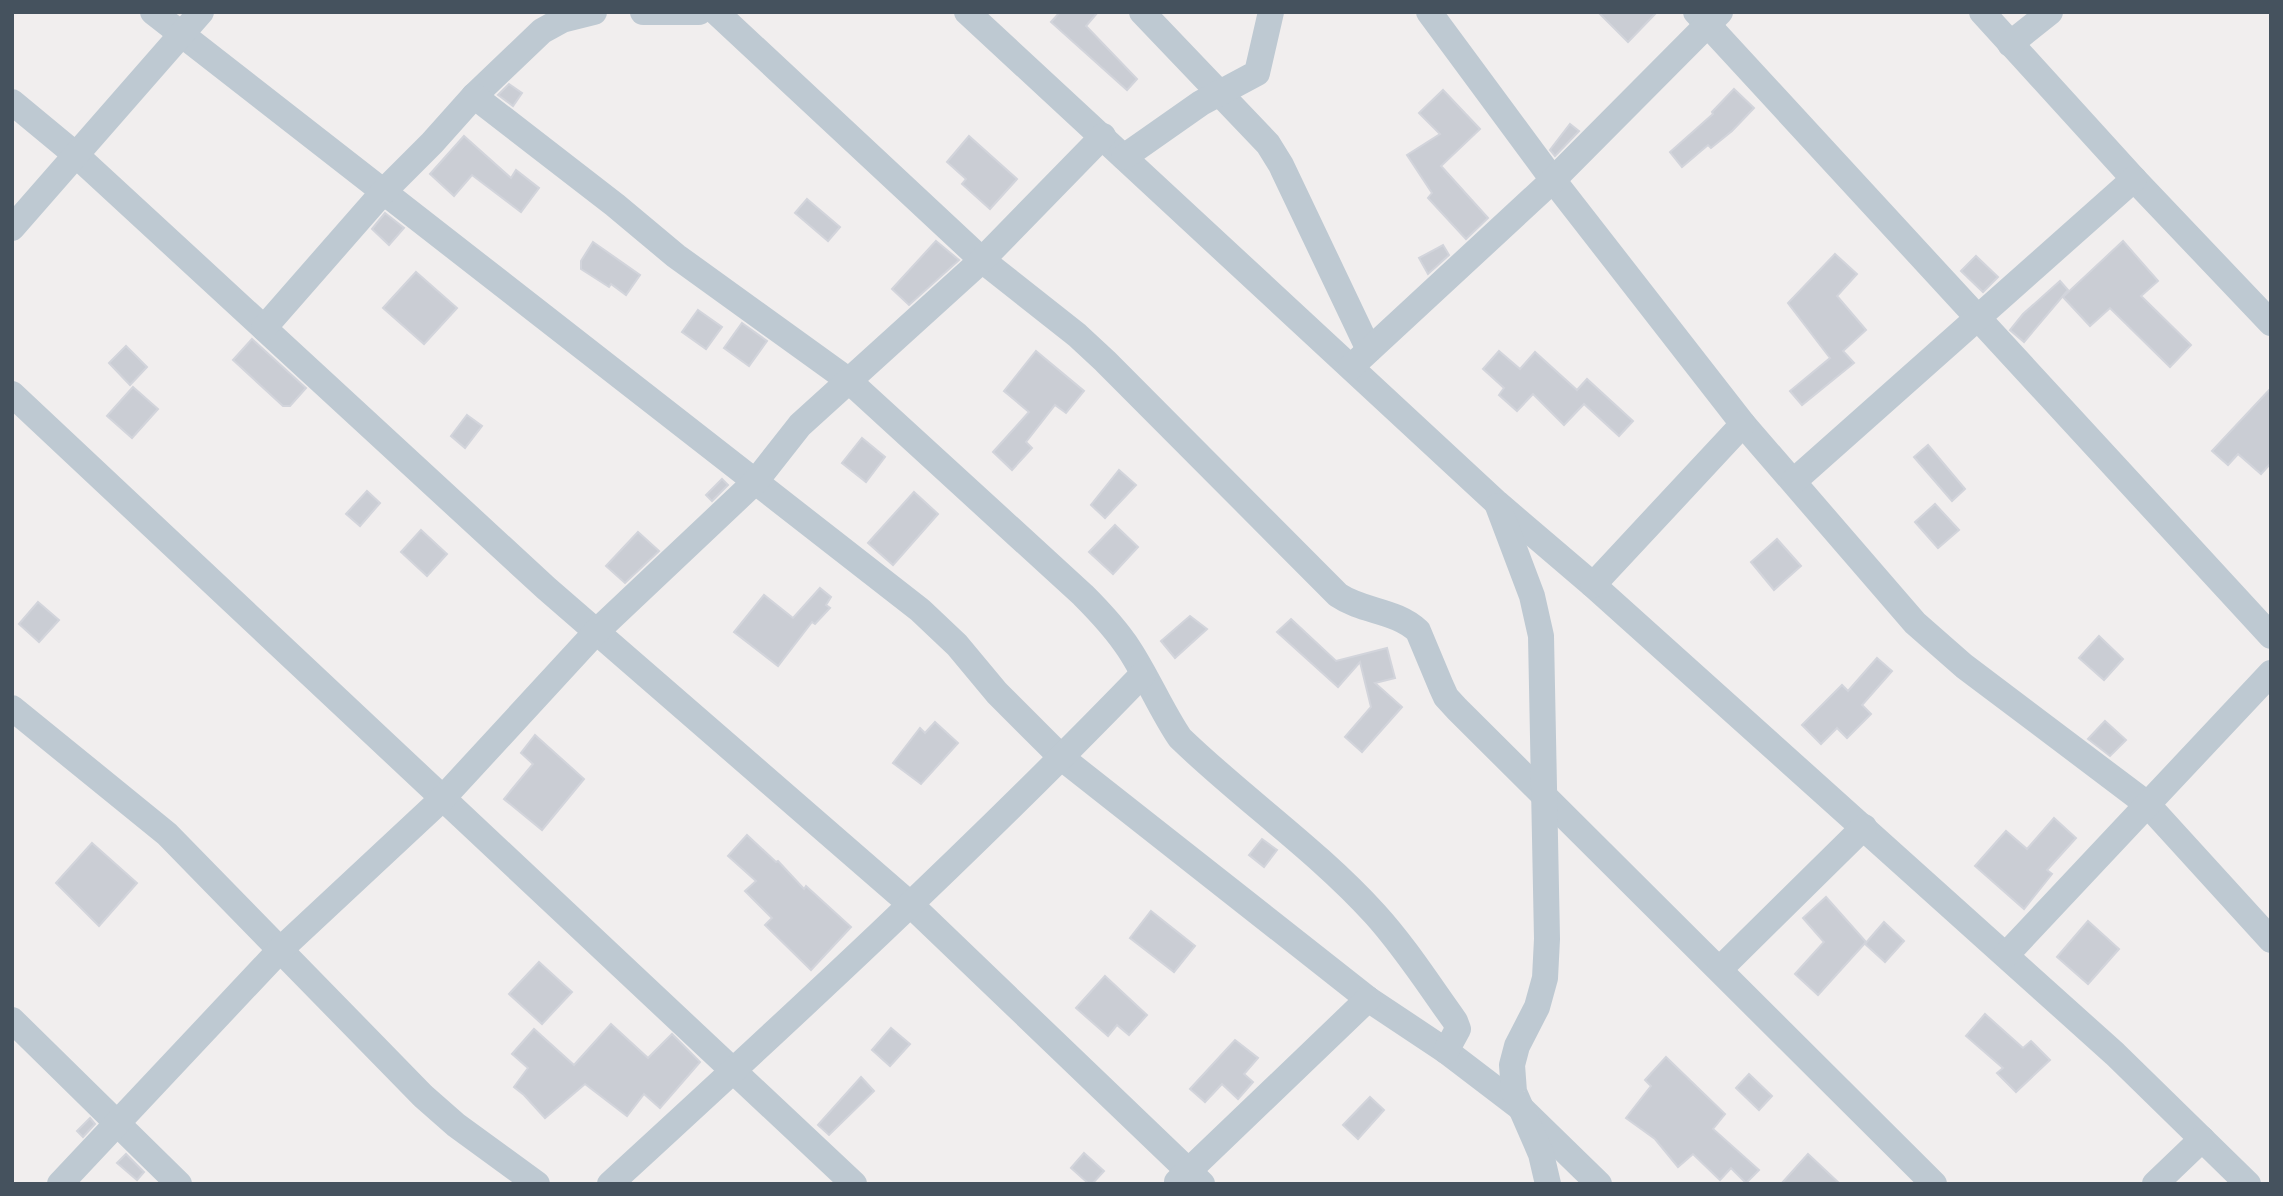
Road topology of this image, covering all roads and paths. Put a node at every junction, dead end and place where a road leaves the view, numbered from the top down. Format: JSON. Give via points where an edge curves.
{"nodes":[{"id":1,"x":153,"y":12,"type":"edge"},
{"id":2,"x":201,"y":12,"type":"edge"},
{"id":3,"x":594,"y":12,"type":"edge"},
{"id":4,"x":643,"y":12,"type":"edge"},
{"id":5,"x":699,"y":12,"type":"edge"},
{"id":6,"x":716,"y":12,"type":"edge"},
{"id":7,"x":967,"y":12,"type":"edge"},
{"id":8,"x":1143,"y":12,"type":"edge"},
{"id":9,"x":1271,"y":12,"type":"edge"},
{"id":10,"x":1429,"y":12,"type":"edge"},
{"id":11,"x":1982,"y":12,"type":"edge"},
{"id":12,"x":2050,"y":12,"type":"edge"},
{"id":13,"x":1708,"y":16,"type":"edge"},
{"id":14,"x":182,"y":34,"type":"junction"},
{"id":15,"x":2010,"y":44,"type":"junction"},
{"id":16,"x":1219,"y":94,"type":"junction"},
{"id":17,"x":474,"y":96,"type":"junction"},
{"id":18,"x":12,"y":102,"type":"edge"},
{"id":19,"x":1103,"y":136,"type":"junction"},
{"id":20,"x":76,"y":155,"type":"junction"},
{"id":21,"x":1124,"y":156,"type":"junction"},
{"id":22,"x":2134,"y":179,"type":"junction"},
{"id":23,"x":1553,"y":180,"type":"junction"},
{"id":24,"x":384,"y":191,"type":"junction"},
{"id":25,"x":12,"y":228,"type":"edge"},
{"id":26,"x":982,"y":260,"type":"junction"},
{"id":27,"x":1978,"y":318,"type":"junction"},
{"id":28,"x":2271,"y":323,"type":"edge"},
{"id":29,"x":264,"y":328,"type":"junction"},
{"id":30,"x":1360,"y":359,"type":"junction"},
{"id":31,"x":848,"y":380,"type":"junction"},
{"id":32,"x":12,"y":394,"type":"edge"},
{"id":33,"x":1743,"y":424,"type":"junction"},
{"id":34,"x":756,"y":481,"type":"junction"},
{"id":35,"x":1794,"y":481,"type":"junction"},
{"id":36,"x":1497,"y":503,"type":"junction"},
{"id":37,"x":1593,"y":585,"type":"junction"},
{"id":38,"x":596,"y":632,"type":"junction"},
{"id":39,"x":2271,"y":636,"type":"edge"},
{"id":40,"x":2271,"y":673,"type":"edge"},
{"id":41,"x":1143,"y":674,"type":"junction"},
{"id":42,"x":12,"y":708,"type":"edge"},
{"id":43,"x":1062,"y":758,"type":"junction"},
{"id":44,"x":1545,"y":796,"type":"junction"},
{"id":45,"x":443,"y":798,"type":"junction"},
{"id":46,"x":2147,"y":804,"type":"junction"},
{"id":47,"x":1864,"y":827,"type":"junction"},
{"id":48,"x":911,"y":904,"type":"junction"},
{"id":49,"x":2271,"y":940,"type":"edge"},
{"id":50,"x":281,"y":949,"type":"junction"},
{"id":51,"x":2006,"y":955,"type":"junction"},
{"id":52,"x":1720,"y":969,"type":"junction"},
{"id":53,"x":1368,"y":999,"type":"junction"},
{"id":54,"x":12,"y":1020,"type":"edge"},
{"id":55,"x":1446,"y":1051,"type":"junction"},
{"id":56,"x":733,"y":1071,"type":"junction"},
{"id":57,"x":1522,"y":1109,"type":"junction"},
{"id":58,"x":117,"y":1124,"type":"junction"},
{"id":59,"x":2202,"y":1139,"type":"junction"},
{"id":60,"x":1189,"y":1180,"type":"edge"},
{"id":61,"x":60,"y":1184,"type":"edge"},
{"id":62,"x":179,"y":1184,"type":"edge"},
{"id":63,"x":537,"y":1184,"type":"edge"},
{"id":64,"x":610,"y":1184,"type":"edge"},
{"id":65,"x":854,"y":1184,"type":"edge"},
{"id":66,"x":1548,"y":1184,"type":"edge"},
{"id":67,"x":1599,"y":1184,"type":"edge"},
{"id":68,"x":1934,"y":1184,"type":"edge"},
{"id":69,"x":2155,"y":1184,"type":"edge"},
{"id":70,"x":2248,"y":1184,"type":"edge"}],
"edges":[{"from":1,"to":14,"type":"street"},
{"from":2,"to":14,"type":"street"},
{"from":3,"to":17,"type":"street","via":[[541,31]]},
{"from":4,"to":5,"type":"street"},
{"from":6,"to":26,"type":"street"},
{"from":7,"to":19,"type":"street"},
{"from":8,"to":16,"type":"street"},
{"from":9,"to":16,"type":"street","via":[[1257,73]]},
{"from":10,"to":23,"type":"street"},
{"from":11,"to":15,"type":"street"},
{"from":12,"to":15,"type":"street"},
{"from":13,"to":23,"type":"street"},
{"from":13,"to":27,"type":"street"},
{"from":14,"to":20,"type":"street"},
{"from":14,"to":24,"type":"street"},
{"from":15,"to":22,"type":"street"},
{"from":16,"to":21,"type":"street"},
{"from":16,"to":30,"type":"street","via":[[1259,134],[1281,165]]},
{"from":17,"to":24,"type":"street"},
{"from":17,"to":31,"type":"street","via":[[676,256]]},
{"from":18,"to":20,"type":"street"},
{"from":19,"to":21,"type":"street"},
{"from":19,"to":26,"type":"street"},
{"from":20,"to":25,"type":"street"},
{"from":20,"to":29,"type":"street"},
{"from":21,"to":30,"type":"street"},
{"from":22,"to":27,"type":"street"},
{"from":22,"to":28,"type":"street"},
{"from":23,"to":30,"type":"street"},
{"from":23,"to":33,"type":"street"},
{"from":24,"to":29,"type":"street"},
{"from":24,"to":34,"type":"street"},
{"from":26,"to":31,"type":"street"},
{"from":26,"to":44,"type":"street","via":[[1105,361],[1338,595],[1349,603],[1401,618],[1418,631],[1446,697]]},
{"from":27,"to":35,"type":"street"},
{"from":27,"to":39,"type":"street"},
{"from":29,"to":38,"type":"street"},
{"from":30,"to":36,"type":"street"},
{"from":31,"to":34,"type":"street","via":[[800,425]]},
{"from":31,"to":41,"type":"street","via":[[1100,612]]},
{"from":32,"to":45,"type":"street"},
{"from":33,"to":35,"type":"street"},
{"from":33,"to":37,"type":"street"},
{"from":34,"to":38,"type":"street"},
{"from":34,"to":43,"type":"street","via":[[920,610]]},
{"from":35,"to":46,"type":"street","via":[[1935,643]]},
{"from":36,"to":37,"type":"street"},
{"from":36,"to":44,"type":"street","via":[[1532,596],[1541,636]]},
{"from":37,"to":47,"type":"street"},
{"from":38,"to":45,"type":"street"},
{"from":38,"to":48,"type":"street"},
{"from":40,"to":46,"type":"street"},
{"from":41,"to":43,"type":"street"},
{"from":41,"to":55,"type":"street","via":[[1180,738],[1346,885],[1398,943],[1455,1021],[1458,1029]]},
{"from":42,"to":50,"type":"street","via":[[167,834]]},
{"from":43,"to":48,"type":"street"},
{"from":43,"to":53,"type":"street"},
{"from":44,"to":52,"type":"street"},
{"from":44,"to":57,"type":"street","via":[[1545,978],[1512,1065],[1514,1091]]},
{"from":45,"to":50,"type":"street"},
{"from":45,"to":56,"type":"street"},
{"from":46,"to":49,"type":"street"},
{"from":46,"to":51,"type":"street"},
{"from":47,"to":51,"type":"street"},
{"from":47,"to":52,"type":"street"},
{"from":48,"to":56,"type":"street"},
{"from":48,"to":60,"type":"street"},
{"from":50,"to":58,"type":"street"},
{"from":50,"to":63,"type":"street","via":[[431,1103]]},
{"from":51,"to":59,"type":"street"},
{"from":52,"to":68,"type":"street"},
{"from":53,"to":55,"type":"street"},
{"from":53,"to":60,"type":"street"},
{"from":54,"to":58,"type":"street"},
{"from":55,"to":57,"type":"street"},
{"from":56,"to":64,"type":"street"},
{"from":56,"to":65,"type":"street"},
{"from":57,"to":66,"type":"street"},
{"from":57,"to":67,"type":"street"},
{"from":58,"to":61,"type":"street"},
{"from":58,"to":62,"type":"street"},
{"from":59,"to":69,"type":"street"},
{"from":59,"to":70,"type":"street"}]}
